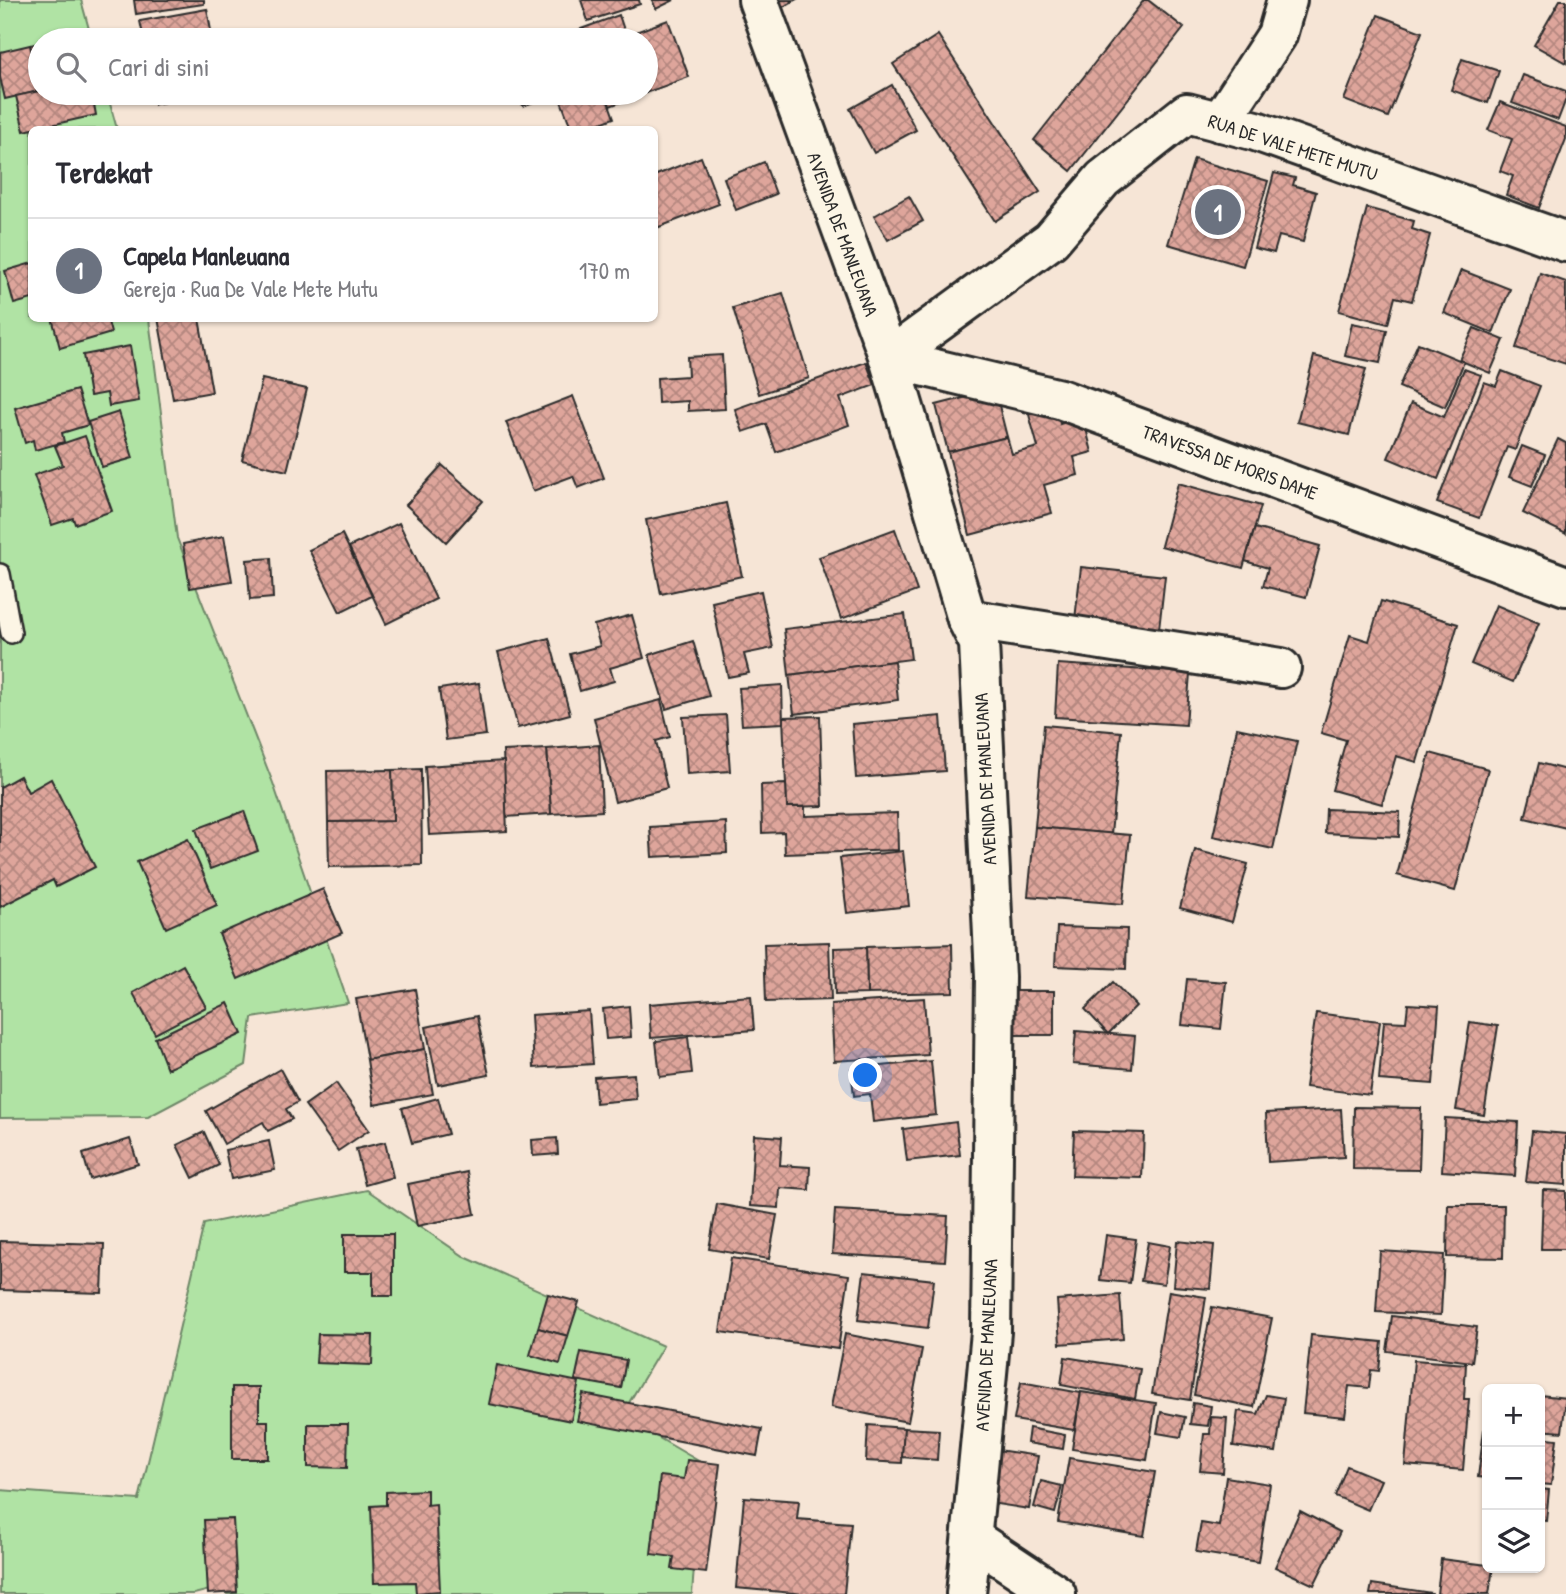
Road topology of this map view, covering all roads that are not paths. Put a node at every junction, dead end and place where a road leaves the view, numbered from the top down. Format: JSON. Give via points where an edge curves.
{"nodes":[{"id":1,"x":758,"y":0,"type":"edge"},
{"id":2,"x":1287,"y":0,"type":"edge"},
{"id":3,"x":1220,"y":122,"type":"junction"},
{"id":4,"x":1566,"y":242,"type":"edge"},
{"id":5,"x":889,"y":358,"type":"junction"},
{"id":6,"x":0,"y":575,"type":"edge"},
{"id":7,"x":1566,"y":586,"type":"edge"},
{"id":8,"x":967,"y":619,"type":"junction"},
{"id":9,"x":11,"y":634,"type":"dead end"},
{"id":10,"x":1281,"y":668,"type":"dead end"},
{"id":11,"x":972,"y":1538,"type":"junction"},
{"id":12,"x":966,"y":1594,"type":"edge"},
{"id":13,"x":1056,"y":1594,"type":"edge"}],
"edges":[{"from":1,"to":5,"type":"street","name":"AVENIDA DE MANLEUANA"},
{"from":2,"to":3,"type":"street","via":[[1278,35]]},
{"from":3,"to":4,"type":"street","name":"RUA DE VALE METE MUTU"},
{"from":3,"to":5,"type":"street","name":"RUA DE VALE METE MUTU","via":[[1186,113],[1102,179],[1051,240]]},
{"from":5,"to":7,"type":"street","name":"TRAVESSA DE MORIS DAME","via":[[1060,399]]},
{"from":5,"to":8,"type":"street","name":"AVENIDA DE MANLEUANA"},
{"from":6,"to":9,"type":"lane"},
{"from":8,"to":10,"type":"street"},
{"from":8,"to":11,"type":"street","name":"AVENIDA DE MANLEUANA","via":[[979,643],[995,977],[991,1332]]},
{"from":11,"to":12,"type":"street","name":"AVENIDA DE MANLEUANA"},
{"from":11,"to":13,"type":"street"}]}
